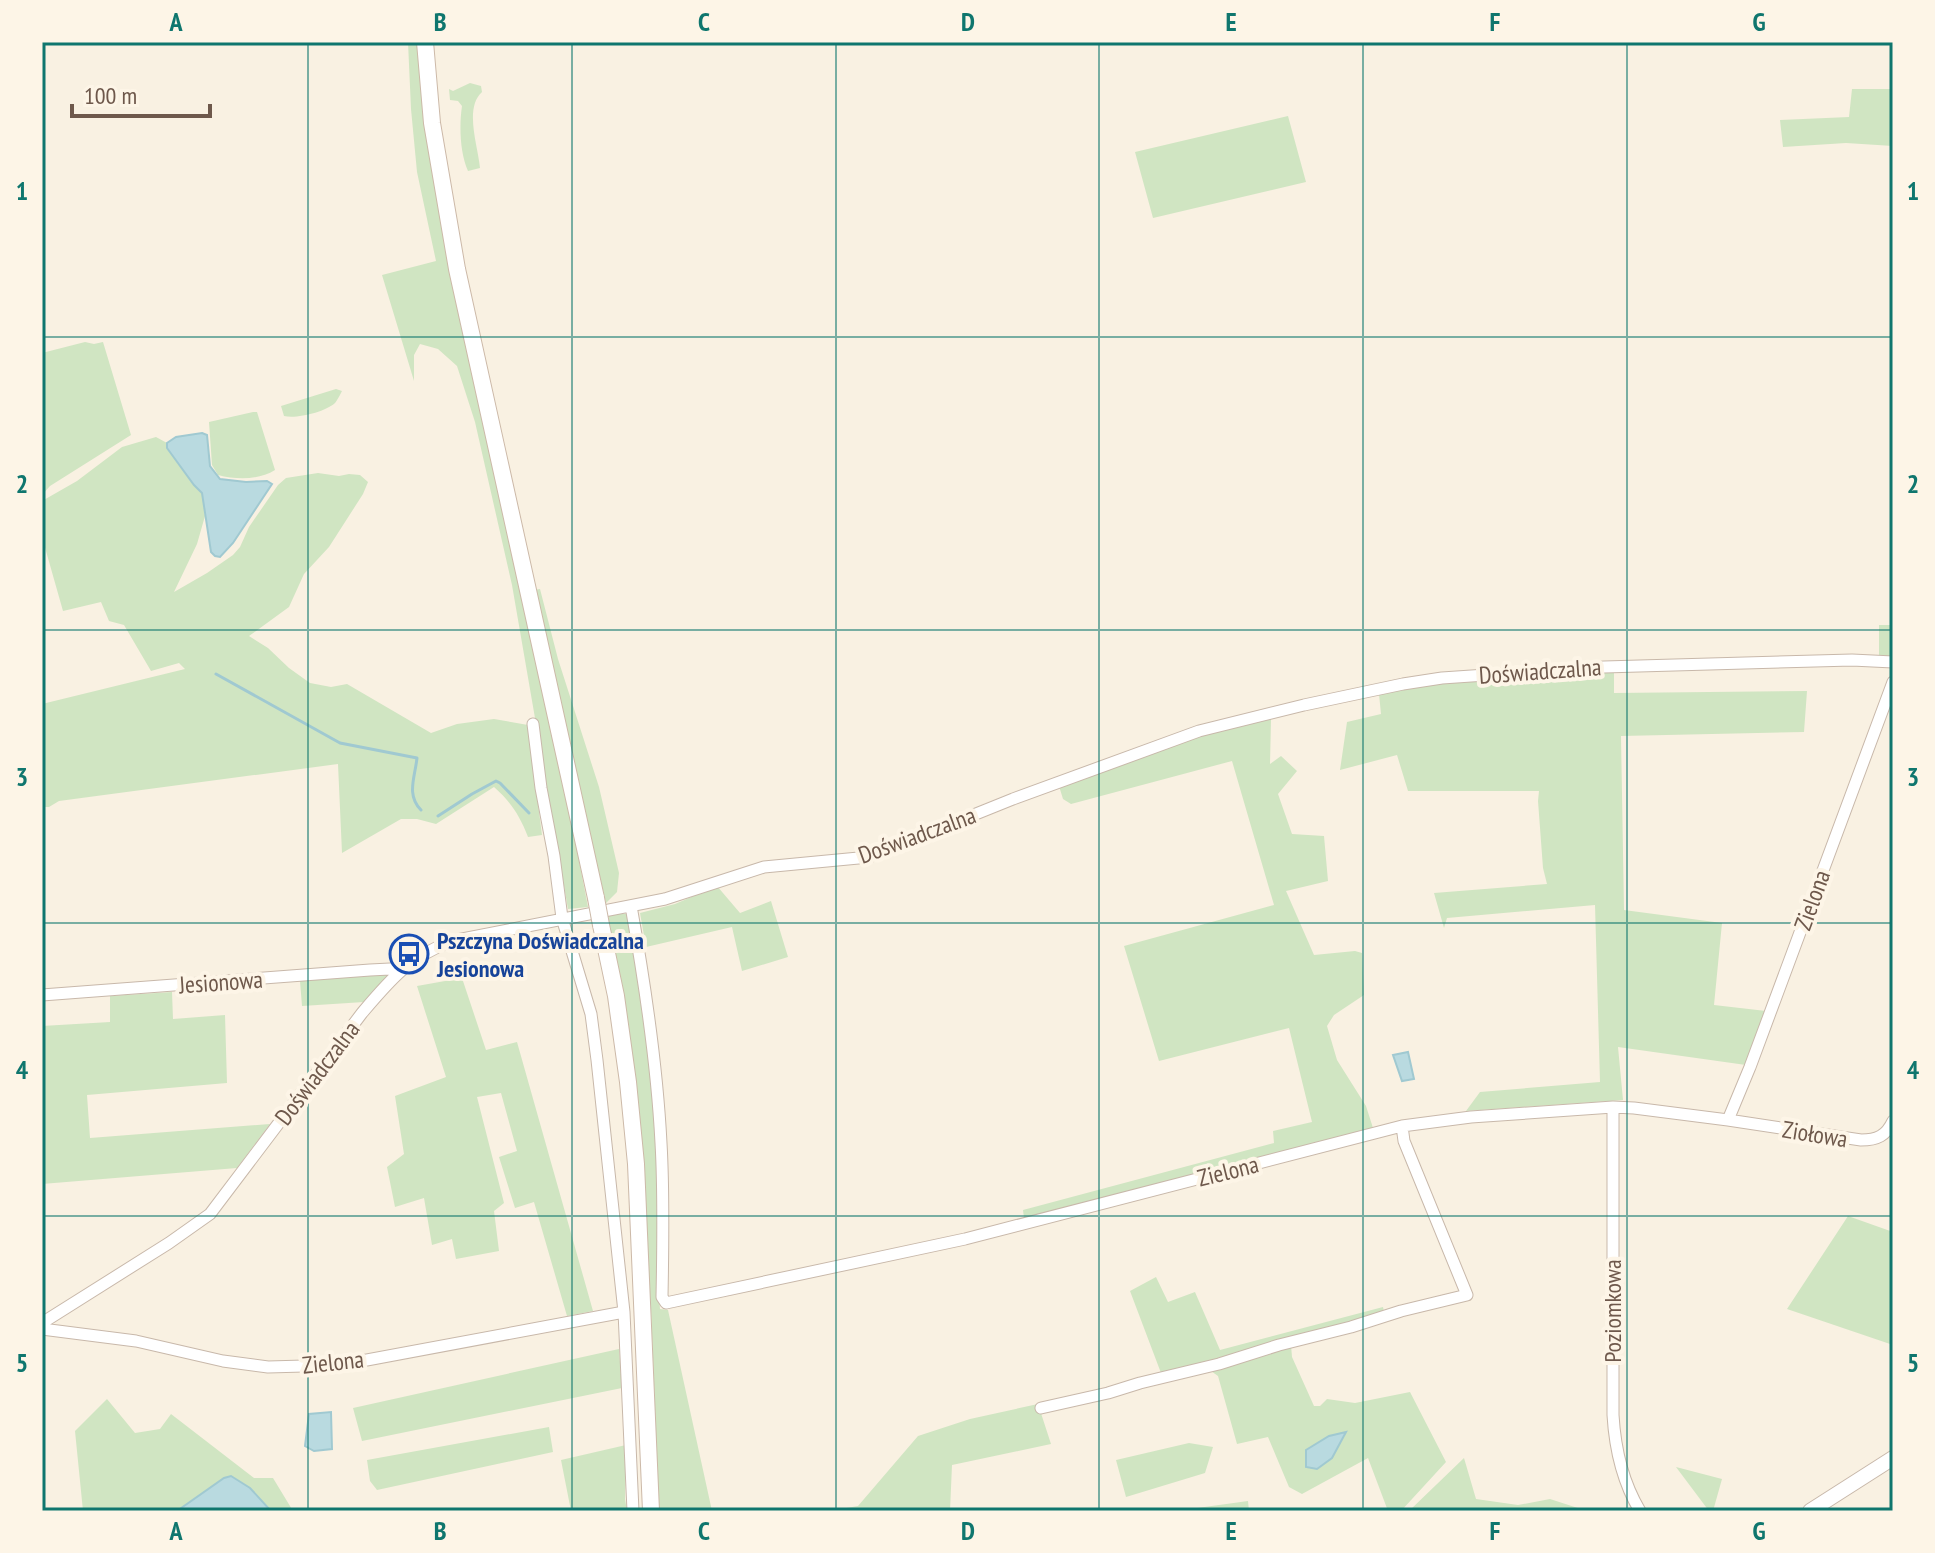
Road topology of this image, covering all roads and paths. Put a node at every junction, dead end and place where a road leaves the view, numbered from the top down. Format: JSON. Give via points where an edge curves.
{"nodes":[{"id":1,"x":425,"y":42,"type":"edge"},
{"id":2,"x":1893,"y":662,"type":"edge"},
{"id":3,"x":1893,"y":682,"type":"edge"},
{"id":4,"x":533,"y":724,"type":"dead end"},
{"id":5,"x":631,"y":906,"type":"junction"},
{"id":6,"x":562,"y":918,"type":"junction"},
{"id":7,"x":399,"y":970,"type":"junction"},
{"id":8,"x":42,"y":995,"type":"edge"},
{"id":9,"x":1613,"y":1107,"type":"junction"},
{"id":10,"x":1728,"y":1120,"type":"junction"},
{"id":11,"x":1893,"y":1121,"type":"edge"},
{"id":12,"x":1402,"y":1126,"type":"junction"},
{"id":13,"x":624,"y":1312,"type":"junction"},
{"id":14,"x":42,"y":1326,"type":"edge"},
{"id":15,"x":1041,"y":1408,"type":"dead end"},
{"id":16,"x":1893,"y":1458,"type":"edge"},
{"id":17,"x":633,"y":1511,"type":"edge"},
{"id":18,"x":651,"y":1511,"type":"edge"},
{"id":19,"x":1640,"y":1511,"type":"edge"},
{"id":20,"x":1810,"y":1511,"type":"edge"}],
"edges":[{"from":1,"to":18,"type":"main road","bridge":true,"via":[[436,153],[457,269],[616,996],[636,1164]]},
{"from":2,"to":5,"type":"street","name":"Doświadczalna","via":[[1604,667],[1403,684],[1174,739],[869,857],[764,867]]},
{"from":3,"to":10,"type":"street","name":"Zielona"},
{"from":4,"to":6,"type":"street"},
{"from":5,"to":6,"type":"street","name":"Doświadczalna"},
{"from":5,"to":12,"type":"street","name":"Zielona","via":[[657,1086],[666,1303],[965,1239]]},
{"from":6,"to":7,"type":"street","name":"Doświadczalna","via":[[452,941]]},
{"from":6,"to":13,"type":"street","via":[[591,1014]]},
{"from":7,"to":8,"type":"street","name":"Jesionowa"},
{"from":7,"to":14,"type":"street","name":"Doświadczalna","via":[[210,1214]]},
{"from":9,"to":10,"type":"street","name":"Zielona"},
{"from":9,"to":12,"type":"street","name":"Zielona"},
{"from":9,"to":19,"type":"street","name":"Poziomkowa","via":[[1613,1415],[1620,1466]]},
{"from":10,"to":11,"type":"street","name":"Ziołowa","via":[[1861,1140],[1883,1136]]},
{"from":12,"to":15,"type":"street","via":[[1467,1295]]},
{"from":13,"to":14,"type":"street","name":"Zielona","via":[[316,1366],[223,1361]]},
{"from":13,"to":17,"type":"street"},
{"from":16,"to":20,"type":"street"}]}
